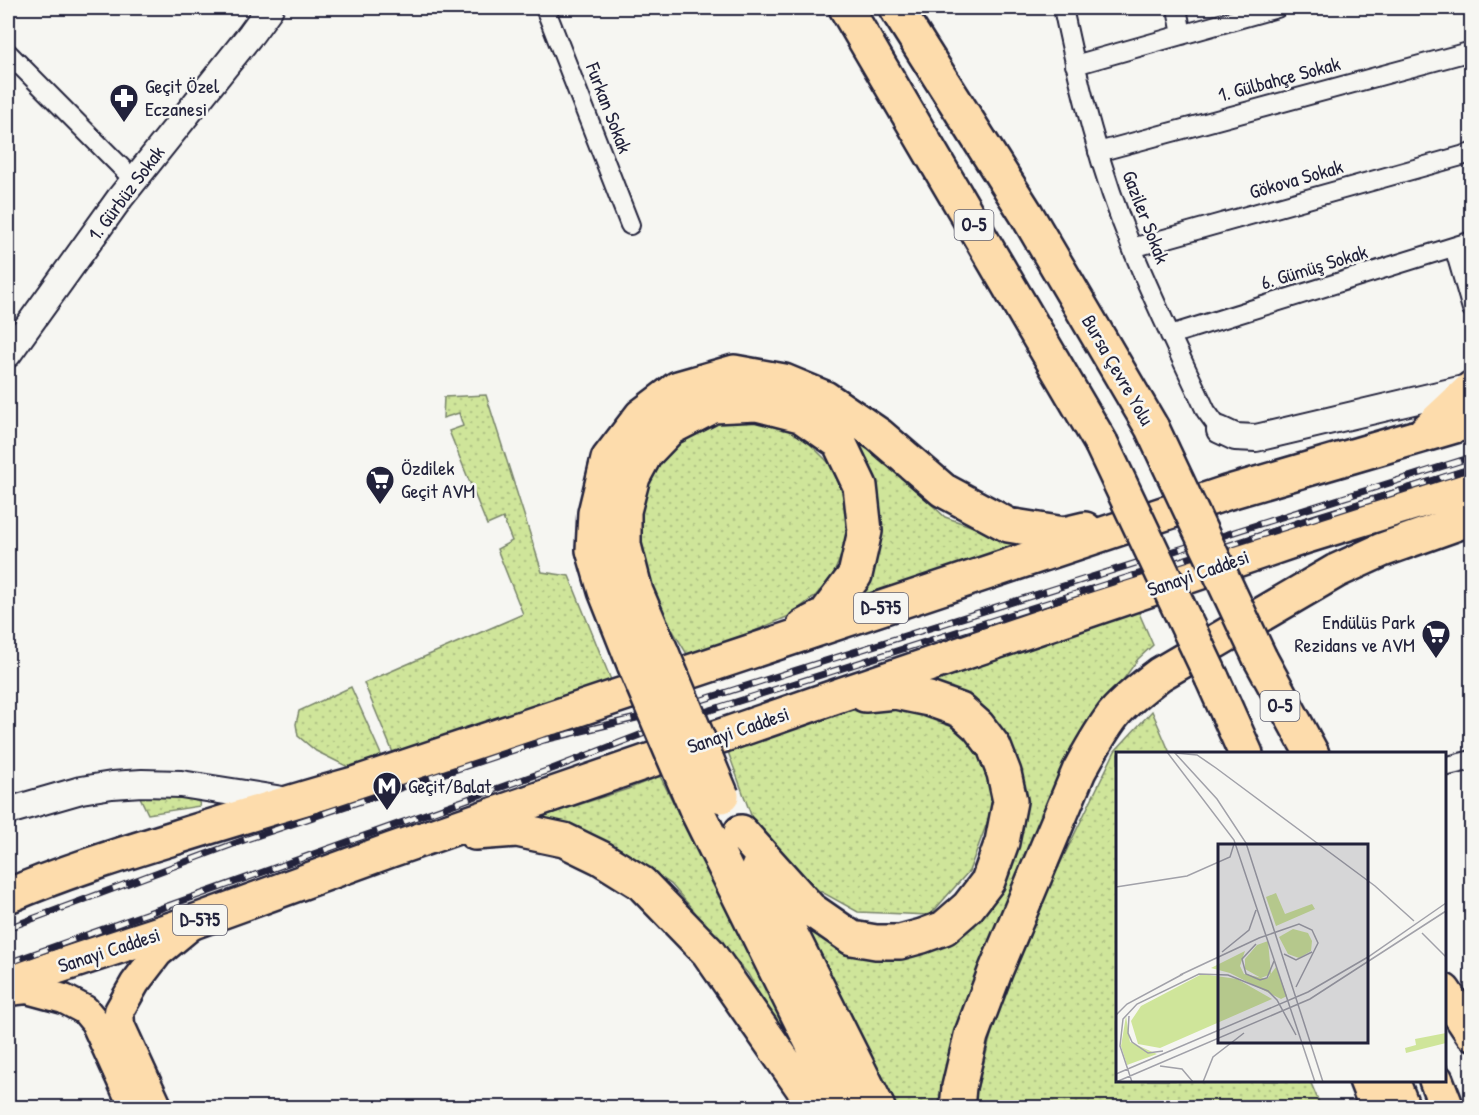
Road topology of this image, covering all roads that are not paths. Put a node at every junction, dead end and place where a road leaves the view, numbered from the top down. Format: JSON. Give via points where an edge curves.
{"nodes":[{"id":1,"x":270,"y":8,"type":"edge"},
{"id":2,"x":545,"y":8,"type":"edge"},
{"id":3,"x":846,"y":8,"type":"edge"},
{"id":4,"x":896,"y":8,"type":"edge"},
{"id":5,"x":1063,"y":8,"type":"edge"},
{"id":6,"x":1177,"y":8,"type":"edge"},
{"id":7,"x":1227,"y":8,"type":"edge"},
{"id":8,"x":1276,"y":8,"type":"edge"},
{"id":9,"x":1218,"y":24,"type":"junction"},
{"id":10,"x":1182,"y":35,"type":"junction"},
{"id":11,"x":1472,"y":51,"type":"edge"},
{"id":12,"x":8,"y":53,"type":"edge"},
{"id":13,"x":1075,"y":65,"type":"junction"},
{"id":14,"x":1098,"y":152,"type":"junction"},
{"id":15,"x":1472,"y":153,"type":"edge"},
{"id":16,"x":134,"y":180,"type":"junction"},
{"id":17,"x":630,"y":225,"type":"dead end"},
{"id":18,"x":1472,"y":241,"type":"edge"},
{"id":19,"x":1454,"y":247,"type":"junction"},
{"id":20,"x":1132,"y":248,"type":"junction"},
{"id":21,"x":1472,"y":309,"type":"edge"},
{"id":22,"x":1170,"y":335,"type":"junction"},
{"id":23,"x":8,"y":354,"type":"edge"},
{"id":24,"x":1472,"y":387,"type":"edge"},
{"id":25,"x":1472,"y":422,"type":"edge"},
{"id":26,"x":1220,"y":430,"type":"joint"},
{"id":27,"x":1420,"y":437,"type":"junction"},
{"id":28,"x":1472,"y":485,"type":"edge"},
{"id":29,"x":1226,"y":493,"type":"junction"},
{"id":30,"x":1472,"y":518,"type":"edge"},
{"id":31,"x":749,"y":652,"type":"junction"},
{"id":32,"x":648,"y":658,"type":"junction"},
{"id":33,"x":1260,"y":658,"type":"junction"},
{"id":34,"x":1212,"y":678,"type":"junction"},
{"id":35,"x":834,"y":697,"type":"junction"},
{"id":36,"x":1241,"y":752,"type":"edge"},
{"id":37,"x":1246,"y":752,"type":"edge"},
{"id":38,"x":1300,"y":752,"type":"edge"},
{"id":39,"x":1311,"y":752,"type":"edge"},
{"id":40,"x":1472,"y":760,"type":"edge"},
{"id":41,"x":1446,"y":766,"type":"edge"},
{"id":42,"x":292,"y":801,"type":"junction"},
{"id":43,"x":710,"y":804,"type":"junction"},
{"id":44,"x":19,"y":808,"type":"edge"},
{"id":45,"x":8,"y":830,"type":"edge"},
{"id":46,"x":741,"y":832,"type":"junction"},
{"id":47,"x":391,"y":850,"type":"junction"},
{"id":48,"x":8,"y":896,"type":"edge"},
{"id":49,"x":196,"y":921,"type":"junction"},
{"id":50,"x":8,"y":983,"type":"edge"},
{"id":51,"x":8,"y":991,"type":"edge"},
{"id":52,"x":1446,"y":994,"type":"edge"},
{"id":53,"x":1472,"y":1033,"type":"edge"},
{"id":54,"x":1367,"y":1082,"type":"edge"},
{"id":55,"x":1393,"y":1082,"type":"edge"},
{"id":56,"x":1437,"y":1082,"type":"edge"},
{"id":57,"x":134,"y":1107,"type":"edge"},
{"id":58,"x":158,"y":1107,"type":"edge"},
{"id":59,"x":814,"y":1107,"type":"edge"},
{"id":60,"x":844,"y":1107,"type":"edge"},
{"id":61,"x":879,"y":1107,"type":"edge"},
{"id":62,"x":957,"y":1107,"type":"edge"},
{"id":63,"x":1377,"y":1107,"type":"edge"},
{"id":64,"x":1403,"y":1107,"type":"edge"},
{"id":65,"x":1447,"y":1107,"type":"edge"}],
"edges":[{"from":1,"to":16,"type":"street","name":"1. Gürbüz Sokak"},
{"from":2,"to":17,"type":"street","name":"Furkan Sokak"},
{"from":3,"to":34,"type":"highway","number":"O-5","bridge":true,"via":[[1101,443]]},
{"from":4,"to":33,"type":"highway","name":"Bursa Çevre Yolu","number":"O-5","bridge":true,"via":[[1027,215],[1152,428]]},
{"from":5,"to":13,"type":"street","name":"Gaziler Sokak"},
{"from":6,"to":10,"type":"street"},
{"from":7,"to":9,"type":"street"},
{"from":8,"to":9,"type":"street"},
{"from":9,"to":10,"type":"street"},
{"from":10,"to":13,"type":"street"},
{"from":11,"to":14,"type":"street","name":"1. Gülbahçe Sokak"},
{"from":12,"to":16,"type":"street"},
{"from":13,"to":14,"type":"street","name":"Gaziler Sokak"},
{"from":14,"to":20,"type":"street","name":"Gaziler Sokak"},
{"from":15,"to":20,"type":"street","name":"Gökova Sokak"},
{"from":16,"to":23,"type":"street","name":"1. Gürbüz Sokak"},
{"from":18,"to":19,"type":"street","name":"6. Gümüş Sokak"},
{"from":19,"to":21,"type":"street"},
{"from":19,"to":22,"type":"street","name":"6. Gümüş Sokak"},
{"from":20,"to":22,"type":"street","name":"Gaziler Sokak"},
{"from":22,"to":26,"type":"street","name":"Gaziler Sokak","via":[[1206,411]]},
{"from":24,"to":26,"type":"street","via":[[1256,438],[1235,437]]},
{"from":24,"to":27,"type":"highway"},
{"from":25,"to":27,"type":"highway","number":"D-575"},
{"from":27,"to":29,"type":"highway","number":"D-575"},
{"from":28,"to":35,"type":"highway","name":"Sanayi Caddesi","number":"D-575","via":[[1296,540]]},
{"from":29,"to":31,"type":"highway","number":"D-575"},
{"from":29,"to":32,"type":"highway","via":[[1064,534],[1008,525],[943,490],[879,435],[825,398],[784,381],[734,372],[678,388],[641,416],[608,459],[595,513],[593,550],[605,591]]},
{"from":30,"to":62,"type":"highway","via":[[1336,571],[1160,674],[1115,714],[1079,771],[995,972],[970,1036]]},
{"from":31,"to":32,"type":"highway","via":[[825,615],[855,575],[865,531],[860,486],[839,442],[800,415],[757,404],[713,406],[670,428],[646,453],[633,477],[624,511],[624,545]]},
{"from":31,"to":42,"type":"highway","number":"D-575","via":[[354,784]]},
{"from":32,"to":43,"type":"highway","bridge":true},
{"from":33,"to":38,"type":"highway","name":"Bursa Çevre Yolu","number":"O-5"},
{"from":33,"to":39,"type":"highway"},
{"from":34,"to":36,"type":"highway"},
{"from":34,"to":37,"type":"highway","number":"O-5"},
{"from":35,"to":46,"type":"highway","via":[[895,692],[960,710],[978,726],[994,747],[1010,801],[1002,842],[988,881],[968,907],[944,928],[900,942],[852,938],[810,909]]},
{"from":35,"to":47,"type":"highway","name":"Sanayi Caddesi","number":"D-575"},
{"from":40,"to":41,"type":"street"},
{"from":42,"to":44,"type":"street","via":[[181,784],[142,783],[81,790]]},
{"from":42,"to":48,"type":"highway","number":"D-575","via":[[149,845]]},
{"from":43,"to":46,"type":"highway"},
{"from":43,"to":60,"type":"highway"},
{"from":44,"to":45,"type":"street"},
{"from":46,"to":61,"type":"highway"},
{"from":47,"to":49,"type":"highway","name":"Sanayi Caddesi","number":"D-575"},
{"from":47,"to":59,"type":"highway","via":[[468,833],[517,830],[564,840],[601,858],[640,882],[708,952]]},
{"from":49,"to":50,"type":"highway","name":"Sanayi Caddesi","number":"D-575"},
{"from":49,"to":58,"type":"main road","via":[[158,953],[119,1011],[120,1025]]},
{"from":51,"to":57,"type":"main road","via":[[27,989],[64,999],[85,1010],[95,1022]]},
{"from":52,"to":53,"type":"highway"},
{"from":54,"to":63,"type":"highway"},
{"from":55,"to":64,"type":"highway"},
{"from":56,"to":65,"type":"highway"}]}
